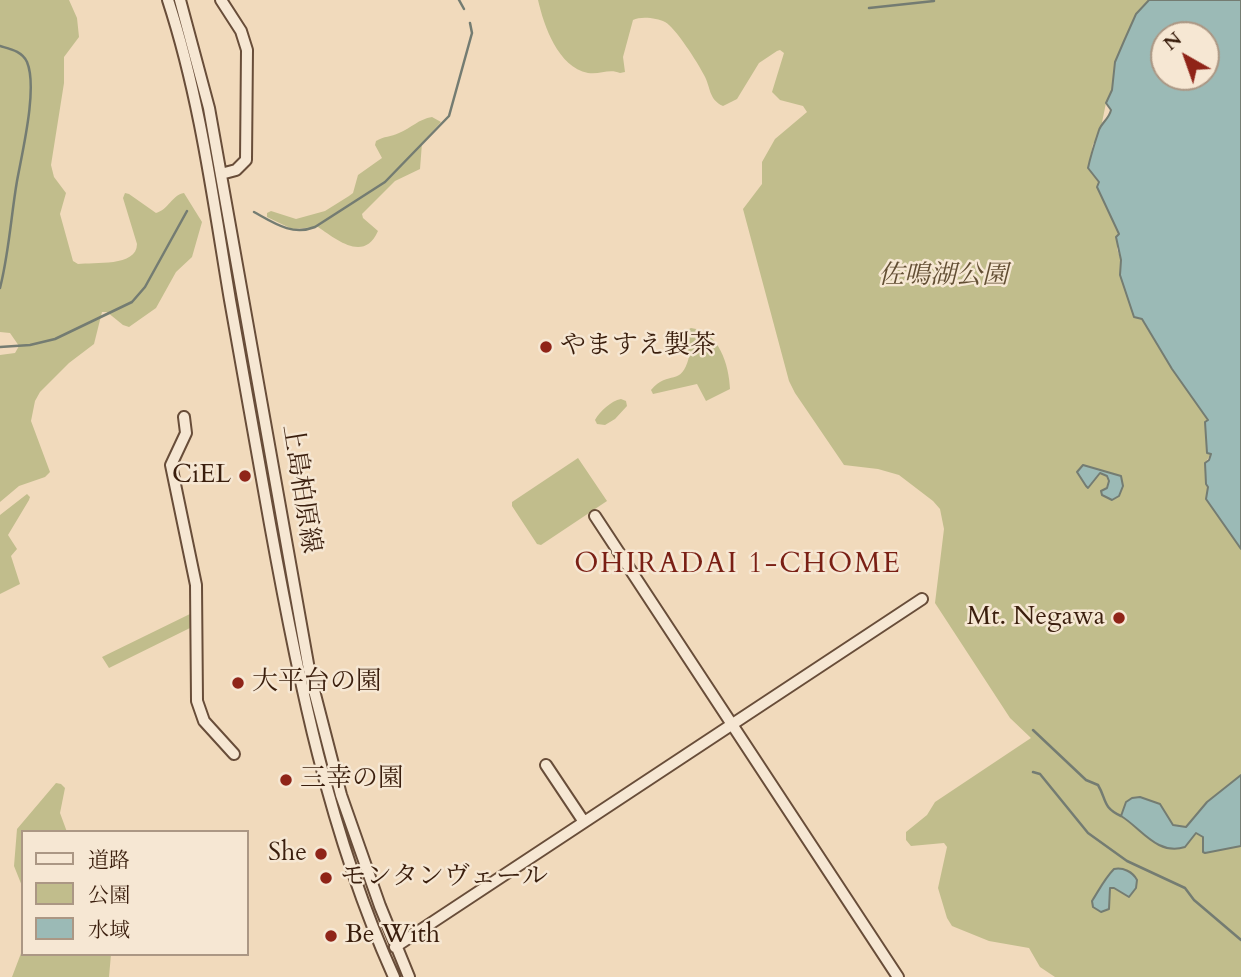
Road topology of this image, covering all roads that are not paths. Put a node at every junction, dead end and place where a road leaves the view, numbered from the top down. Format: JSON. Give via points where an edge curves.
{"nodes":[{"id":1,"x":168,"y":0,"type":"edge"},
{"id":2,"x":180,"y":0,"type":"edge"},
{"id":3,"x":222,"y":0,"type":"edge"},
{"id":4,"x":221,"y":174,"type":"junction"},
{"id":5,"x":184,"y":417,"type":"dead end"},
{"id":6,"x":595,"y":516,"type":"dead end"},
{"id":7,"x":922,"y":599,"type":"dead end"},
{"id":8,"x":732,"y":724,"type":"junction"},
{"id":9,"x":234,"y":754,"type":"dead end"},
{"id":10,"x":546,"y":765,"type":"dead end"},
{"id":11,"x":584,"y":822,"type":"junction"},
{"id":12,"x":395,"y":947,"type":"junction"},
{"id":13,"x":394,"y":977,"type":"edge"},
{"id":14,"x":409,"y":977,"type":"edge"},
{"id":15,"x":898,"y":977,"type":"edge"}],
"edges":[{"from":1,"to":13,"type":"street","name":"上島柏原線","via":[[201,125],[299,679],[345,849]]},
{"from":2,"to":4,"type":"street","name":"上島柏原線"},
{"from":3,"to":4,"type":"street","via":[[244,37],[249,63],[246,160],[236,170]]},
{"from":4,"to":12,"type":"street","name":"上島柏原線","via":[[310,675],[341,794]]},
{"from":5,"to":9,"type":"street","via":[[186,433],[172,466],[196,580],[197,701],[204,721]]},
{"from":6,"to":8,"type":"street"},
{"from":7,"to":8,"type":"street"},
{"from":8,"to":11,"type":"street"},
{"from":8,"to":15,"type":"street"},
{"from":10,"to":11,"type":"street"},
{"from":11,"to":12,"type":"street"},
{"from":12,"to":14,"type":"street","name":"上島柏原線"}]}
